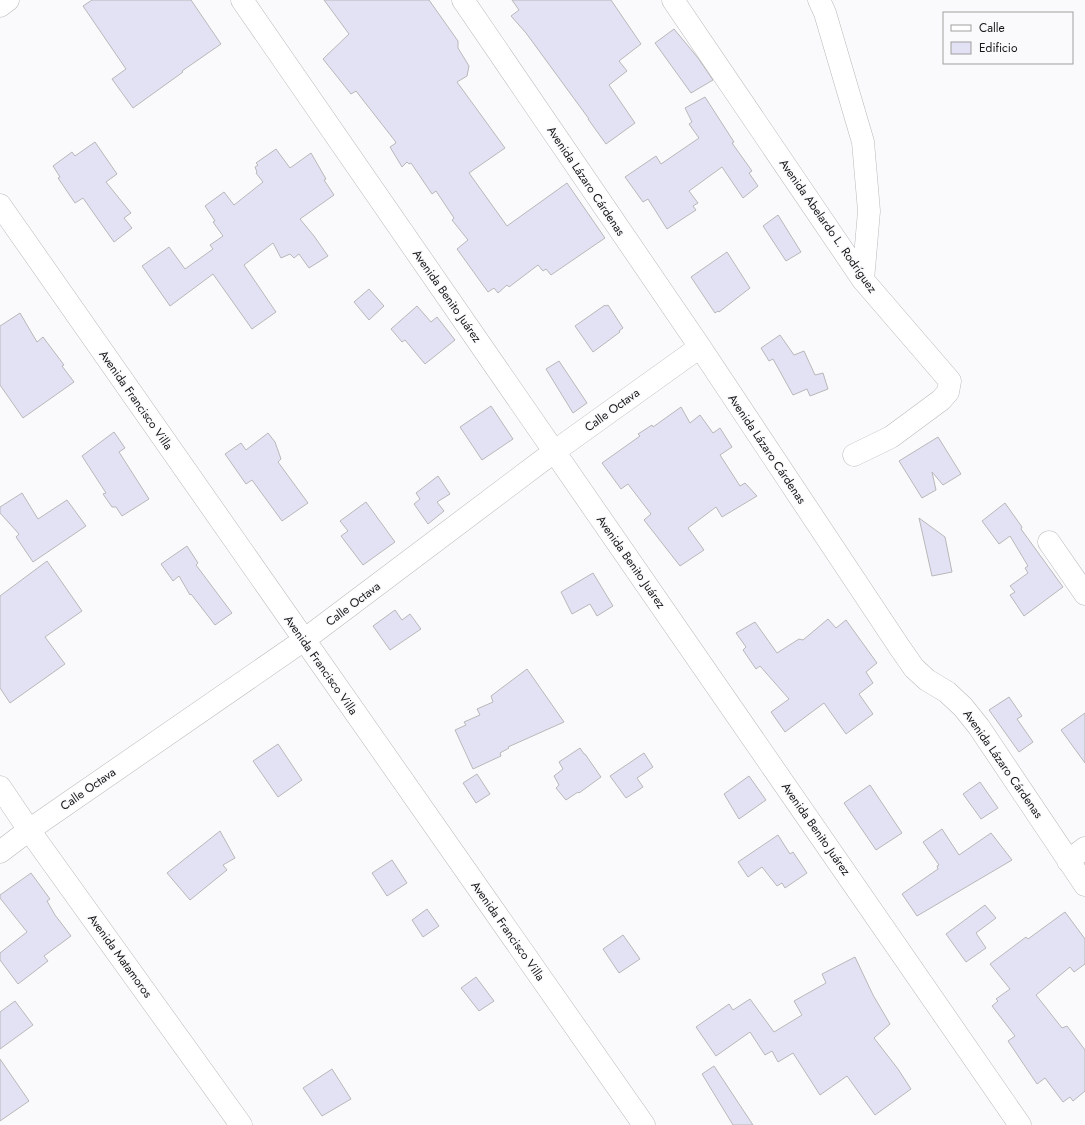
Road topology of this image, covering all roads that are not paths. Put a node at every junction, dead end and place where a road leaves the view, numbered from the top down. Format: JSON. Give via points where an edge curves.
{"nodes":[{"id":1,"x":8,"y":0,"type":"edge"},
{"id":2,"x":242,"y":0,"type":"edge"},
{"id":3,"x":463,"y":0,"type":"edge"},
{"id":4,"x":673,"y":0,"type":"edge"},
{"id":5,"x":819,"y":0,"type":"edge"},
{"id":6,"x":0,"y":6,"type":"edge"},
{"id":7,"x":0,"y":205,"type":"edge"},
{"id":8,"x":863,"y":280,"type":"junction"},
{"id":9,"x":700,"y":347,"type":"junction"},
{"id":10,"x":555,"y":451,"type":"junction"},
{"id":11,"x":854,"y":455,"type":"dead end"},
{"id":12,"x":1049,"y":542,"type":"dead end"},
{"id":13,"x":1085,"y":594,"type":"edge"},
{"id":14,"x":304,"y":640,"type":"junction"},
{"id":15,"x":0,"y":787,"type":"edge"},
{"id":16,"x":29,"y":830,"type":"junction"},
{"id":17,"x":0,"y":852,"type":"edge"},
{"id":18,"x":1077,"y":854,"type":"edge"},
{"id":19,"x":1085,"y":886,"type":"edge"},
{"id":20,"x":241,"y":1125,"type":"edge"},
{"id":21,"x":644,"y":1125,"type":"edge"},
{"id":22,"x":1020,"y":1125,"type":"edge"}],
"edges":[{"from":1,"to":6,"type":"street"},
{"from":2,"to":10,"type":"street","name":"Avenida Benito Juárez"},
{"from":3,"to":9,"type":"street","name":"Avenida Lázaro Cárdenas"},
{"from":4,"to":8,"type":"street","name":"Avenida Abelardo L. Rodríguez"},
{"from":5,"to":8,"type":"street","via":[[863,142],[869,211]]},
{"from":7,"to":14,"type":"street","name":"Avenida Francisco Villa"},
{"from":8,"to":11,"type":"street","name":"Avenida Abelardo L. Rodríguez","via":[[950,381],[948,392],[941,400],[890,436]]},
{"from":9,"to":10,"type":"street","name":"Calle Octava"},
{"from":9,"to":18,"type":"street","name":"Avenida Lázaro Cárdenas","via":[[914,668],[963,707]]},
{"from":10,"to":14,"type":"street","name":"Calle Octava"},
{"from":10,"to":22,"type":"street","name":"Avenida Benito Juárez"},
{"from":12,"to":13,"type":"street"},
{"from":14,"to":16,"type":"street","name":"Calle Octava"},
{"from":14,"to":21,"type":"street","name":"Avenida Francisco Villa"},
{"from":15,"to":16,"type":"street","name":"Avenida Matamoros"},
{"from":16,"to":17,"type":"street","name":"Calle Octava"},
{"from":16,"to":20,"type":"street","name":"Avenida Matamoros"},
{"from":18,"to":19,"type":"street","name":"Avenida Lázaro Cárdenas"}]}
